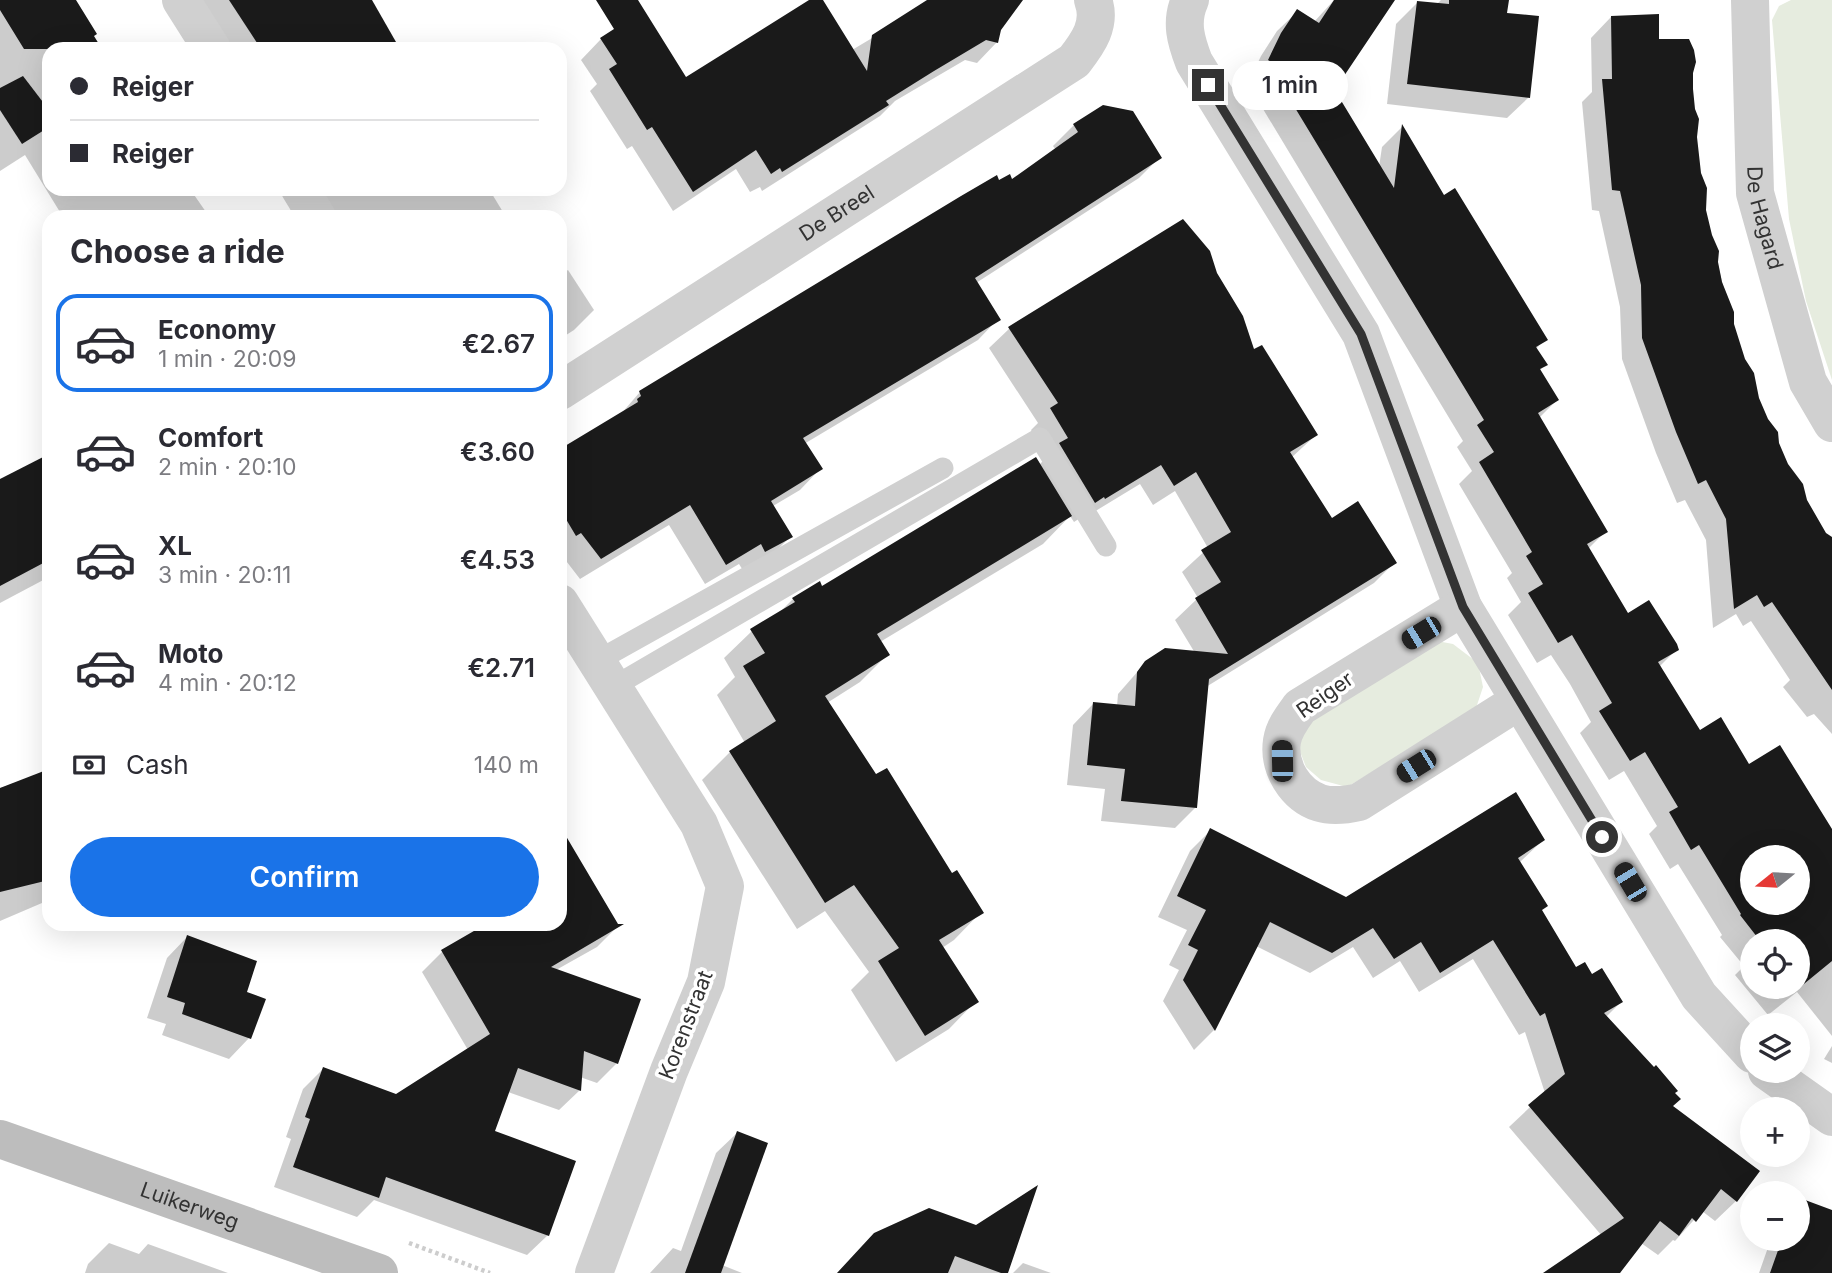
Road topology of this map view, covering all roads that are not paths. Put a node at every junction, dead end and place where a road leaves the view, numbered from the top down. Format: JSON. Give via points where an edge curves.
{"nodes":[{"id":1,"x":181,"y":0,"type":"edge"},
{"id":2,"x":1749,"y":0,"type":"edge"},
{"id":3,"x":1094,"y":11,"type":"edge"},
{"id":4,"x":1187,"y":15,"type":"edge"},
{"id":5,"x":208,"y":42,"type":"edge"},
{"id":6,"x":567,"y":387,"type":"edge"},
{"id":7,"x":1832,"y":424,"type":"edge"},
{"id":8,"x":943,"y":468,"type":"dead end"},
{"id":9,"x":1106,"y":546,"type":"dead end"},
{"id":10,"x":1463,"y":607,"type":"junction"},
{"id":11,"x":567,"y":614,"type":"edge"},
{"id":12,"x":605,"y":674,"type":"junction"},
{"id":13,"x":1519,"y":701,"type":"junction"},
{"id":14,"x":1740,"y":1041,"type":"edge"},
{"id":15,"x":1784,"y":1083,"type":"edge"},
{"id":16,"x":1832,"y":1117,"type":"edge"},
{"id":17,"x":0,"y":1139,"type":"edge"},
{"id":18,"x":379,"y":1273,"type":"edge"},
{"id":19,"x":594,"y":1273,"type":"edge"}],
"edges":[{"from":1,"to":5,"type":"street"},
{"from":2,"to":7,"type":"street","name":"De Hagard","via":[[1755,192],[1808,382]]},
{"from":3,"to":6,"type":"street","name":"De Breel","via":[[1091,39],[1074,61]]},
{"from":4,"to":10,"type":"street","via":[[1194,62],[1361,334]]},
{"from":8,"to":12,"type":"lane"},
{"from":9,"to":12,"type":"lane","via":[[1040,438]]},
{"from":10,"to":13,"type":"street"},
{"from":10,"to":13,"type":"street","name":"Reiger","via":[[1300,707],[1282,741],[1282,761],[1290,778],[1320,803],[1359,802]]},
{"from":11,"to":12,"type":"street","name":"Korenstraat"},
{"from":12,"to":19,"type":"street","name":"Korenstraat","via":[[699,824],[725,886],[706,982]]},
{"from":13,"to":14,"type":"street","via":[[1699,996]]},
{"from":15,"to":16,"type":"street"},
{"from":17,"to":18,"type":"street","name":"Luikerweg"}]}
